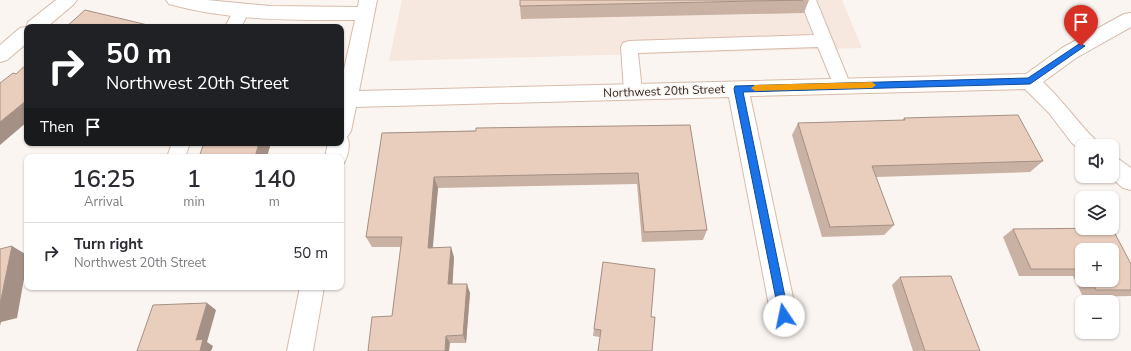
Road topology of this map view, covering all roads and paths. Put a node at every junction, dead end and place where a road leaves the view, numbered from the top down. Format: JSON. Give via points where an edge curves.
{"nodes":[{"id":1,"x":68,"y":0,"type":"edge"},
{"id":2,"x":175,"y":0,"type":"edge"},
{"id":3,"x":808,"y":0,"type":"edge"},
{"id":4,"x":367,"y":6,"type":"edge"},
{"id":5,"x":242,"y":10,"type":"junction"},
{"id":6,"x":1131,"y":19,"type":"edge"},
{"id":7,"x":39,"y":24,"type":"edge"},
{"id":8,"x":235,"y":24,"type":"edge"},
{"id":9,"x":24,"y":35,"type":"edge"},
{"id":10,"x":824,"y":41,"type":"junction"},
{"id":11,"x":0,"y":55,"type":"edge"},
{"id":12,"x":1030,"y":81,"type":"junction"},
{"id":13,"x":842,"y":86,"type":"junction"},
{"id":14,"x":738,"y":89,"type":"junction"},
{"id":15,"x":633,"y":91,"type":"junction"},
{"id":16,"x":347,"y":99,"type":"junction"},
{"id":17,"x":344,"y":115,"type":"edge"},
{"id":18,"x":1081,"y":139,"type":"edge"},
{"id":19,"x":1119,"y":172,"type":"edge"},
{"id":20,"x":1131,"y":181,"type":"edge"},
{"id":21,"x":311,"y":290,"type":"edge"},
{"id":22,"x":784,"y":316,"type":"dead end"},
{"id":23,"x":300,"y":351,"type":"edge"}],
"edges":[{"from":1,"to":7,"type":"street"},
{"from":2,"to":5,"type":"street"},
{"from":3,"to":10,"type":"lane"},
{"from":4,"to":5,"type":"street","via":[[311,14]]},
{"from":4,"to":16,"type":"street"},
{"from":5,"to":8,"type":"lane"},
{"from":6,"to":12,"type":"street","via":[[1069,54]]},
{"from":9,"to":11,"type":"street"},
{"from":10,"to":13,"type":"lane"},
{"from":10,"to":15,"type":"lane","via":[[629,47]]},
{"from":12,"to":13,"type":"street","name":"Northwest 20th Street"},
{"from":12,"to":18,"type":"street","via":[[1056,107]]},
{"from":13,"to":14,"type":"street","name":"Northwest 20th Street"},
{"from":14,"to":15,"type":"street","name":"Northwest 20th Street"},
{"from":14,"to":22,"type":"street"},
{"from":15,"to":16,"type":"street","name":"Northwest 20th Street"},
{"from":16,"to":17,"type":"street"},
{"from":19,"to":20,"type":"street"},
{"from":21,"to":23,"type":"street"}]}
